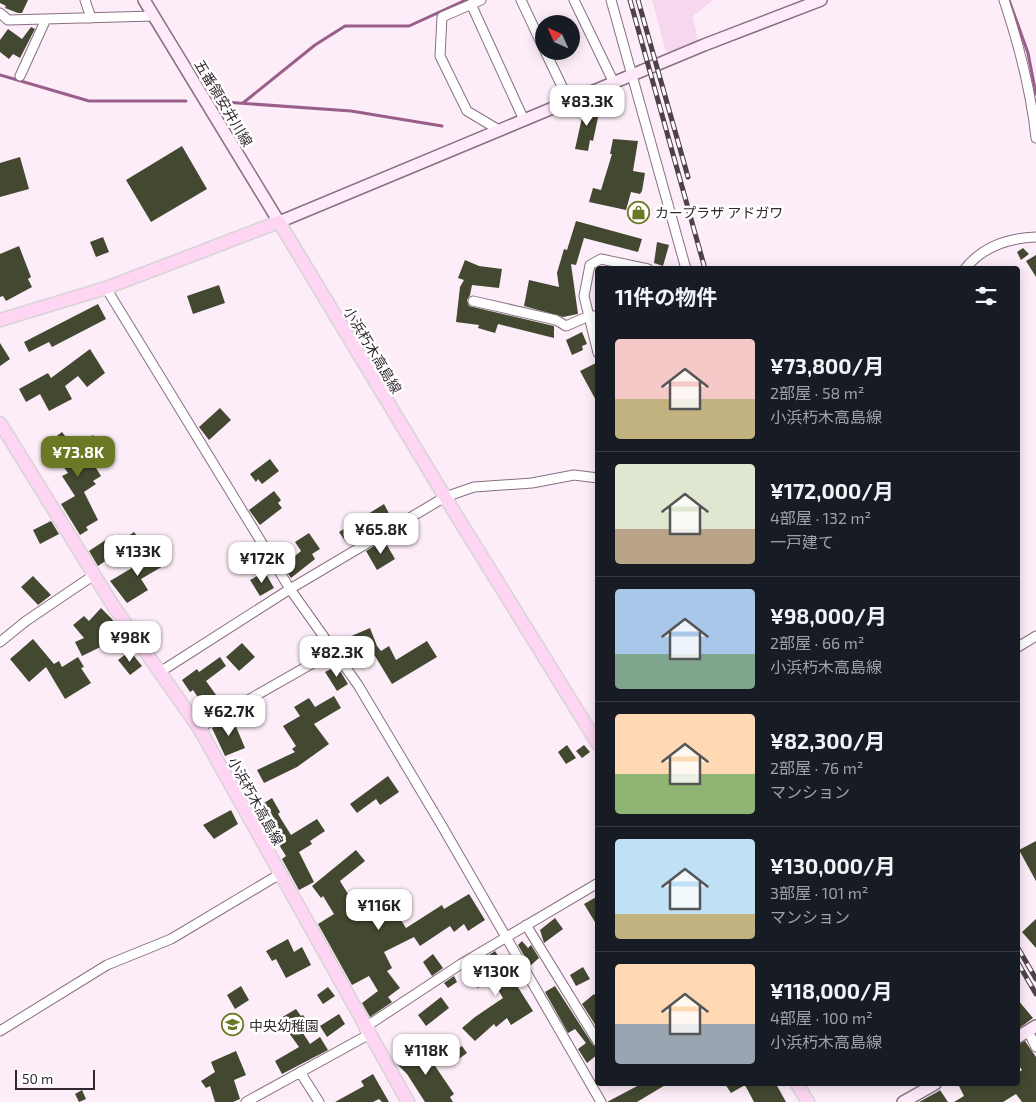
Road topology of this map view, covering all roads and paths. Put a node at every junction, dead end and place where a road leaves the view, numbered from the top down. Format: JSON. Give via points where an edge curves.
{"nodes":[{"id":1,"x":85,"y":0,"type":"edge"},
{"id":2,"x":144,"y":0,"type":"edge"},
{"id":3,"x":480,"y":0,"type":"edge"},
{"id":4,"x":521,"y":0,"type":"edge"},
{"id":5,"x":574,"y":0,"type":"edge"},
{"id":6,"x":611,"y":0,"type":"edge"},
{"id":7,"x":821,"y":0,"type":"edge"},
{"id":8,"x":1004,"y":0,"type":"edge"},
{"id":9,"x":471,"y":4,"type":"junction"},
{"id":10,"x":0,"y":13,"type":"edge"},
{"id":11,"x":154,"y":16,"type":"junction"},
{"id":12,"x":91,"y":18,"type":"junction"},
{"id":13,"x":46,"y":19,"type":"junction"},
{"id":14,"x":535,"y":30,"type":"edge"},
{"id":15,"x":549,"y":60,"type":"edge"},
{"id":16,"x":633,"y":75,"type":"junction"},
{"id":17,"x":20,"y":76,"type":"dead end"},
{"id":18,"x":614,"y":83,"type":"junction"},
{"id":19,"x":569,"y":102,"type":"junction"},
{"id":20,"x":524,"y":120,"type":"junction"},
{"id":21,"x":499,"y":130,"type":"junction"},
{"id":22,"x":1036,"y":138,"type":"edge"},
{"id":23,"x":279,"y":222,"type":"junction"},
{"id":24,"x":1036,"y":237,"type":"edge"},
{"id":25,"x":634,"y":266,"type":"edge"},
{"id":26,"x":685,"y":266,"type":"edge"},
{"id":27,"x":967,"y":266,"type":"edge"},
{"id":28,"x":106,"y":288,"type":"junction"},
{"id":29,"x":472,"y":301,"type":"dead end"},
{"id":30,"x":593,"y":316,"type":"edge"},
{"id":31,"x":0,"y":320,"type":"edge"},
{"id":32,"x":595,"y":331,"type":"edge"},
{"id":33,"x":0,"y":423,"type":"edge"},
{"id":34,"x":595,"y":478,"type":"edge"},
{"id":35,"x":444,"y":497,"type":"junction"},
{"id":36,"x":94,"y":575,"type":"junction"},
{"id":37,"x":290,"y":589,"type":"junction"},
{"id":38,"x":1036,"y":636,"type":"edge"},
{"id":39,"x":0,"y":642,"type":"edge"},
{"id":40,"x":1020,"y":646,"type":"edge"},
{"id":41,"x":334,"y":651,"type":"junction"},
{"id":42,"x":160,"y":672,"type":"junction"},
{"id":43,"x":199,"y":728,"type":"junction"},
{"id":44,"x":595,"y":739,"type":"edge"},
{"id":45,"x":280,"y":874,"type":"junction"},
{"id":46,"x":595,"y":885,"type":"edge"},
{"id":47,"x":526,"y":925,"type":"junction"},
{"id":48,"x":505,"y":937,"type":"junction"},
{"id":49,"x":0,"y":1031,"type":"edge"},
{"id":50,"x":366,"y":1031,"type":"junction"},
{"id":51,"x":1027,"y":1031,"type":"edge"},
{"id":52,"x":595,"y":1037,"type":"edge"},
{"id":53,"x":1036,"y":1047,"type":"edge"},
{"id":54,"x":300,"y":1072,"type":"junction"},
{"id":55,"x":798,"y":1086,"type":"edge"},
{"id":56,"x":931,"y":1086,"type":"edge"},
{"id":57,"x":246,"y":1102,"type":"edge"},
{"id":58,"x":319,"y":1102,"type":"edge"},
{"id":59,"x":408,"y":1102,"type":"edge"},
{"id":60,"x":601,"y":1102,"type":"edge"},
{"id":61,"x":808,"y":1102,"type":"edge"},
{"id":62,"x":903,"y":1102,"type":"edge"}],
"edges":[{"from":1,"to":12,"type":"street"},
{"from":2,"to":11,"type":"street","name":"五番領安井川線"},
{"from":3,"to":9,"type":"street"},
{"from":4,"to":14,"type":"street"},
{"from":5,"to":18,"type":"street"},
{"from":6,"to":16,"type":"street"},
{"from":7,"to":16,"type":"street"},
{"from":8,"to":22,"type":"street","via":[[1032,103]]},
{"from":9,"to":20,"type":"street"},
{"from":9,"to":21,"type":"street","via":[[442,17],[440,56],[466,111]]},
{"from":10,"to":13,"type":"street","via":[[8,20]]},
{"from":11,"to":12,"type":"street"},
{"from":11,"to":23,"type":"street","name":"五番領安井川線"},
{"from":12,"to":13,"type":"street"},
{"from":13,"to":17,"type":"street"},
{"from":15,"to":19,"type":"street"},
{"from":16,"to":18,"type":"street"},
{"from":16,"to":26,"type":"street"},
{"from":18,"to":19,"type":"street"},
{"from":19,"to":20,"type":"street"},
{"from":20,"to":21,"type":"street"},
{"from":21,"to":23,"type":"street"},
{"from":23,"to":28,"type":"main road"},
{"from":23,"to":35,"type":"main road","name":"小浜朽木高島線"},
{"from":24,"to":27,"type":"street","via":[[1004,241],[974,258]]},
{"from":25,"to":30,"type":"street","via":[[601,259],[590,265],[584,296]]},
{"from":28,"to":31,"type":"main road"},
{"from":28,"to":37,"type":"street"},
{"from":29,"to":30,"type":"street","via":[[556,320],[566,326]]},
{"from":30,"to":32,"type":"street"},
{"from":33,"to":36,"type":"main road","name":"小浜朽木高島線"},
{"from":34,"to":35,"type":"street","via":[[574,475],[532,483],[474,486]]},
{"from":35,"to":37,"type":"street"},
{"from":35,"to":44,"type":"main road","name":"小浜朽木高島線"},
{"from":36,"to":39,"type":"street"},
{"from":36,"to":42,"type":"main road","name":"小浜朽木高島線"},
{"from":37,"to":41,"type":"street"},
{"from":37,"to":42,"type":"street"},
{"from":38,"to":40,"type":"street"},
{"from":41,"to":43,"type":"street"},
{"from":41,"to":48,"type":"street","via":[[373,710]]},
{"from":42,"to":43,"type":"main road","name":"小浜朽木高島線"},
{"from":43,"to":45,"type":"main road","name":"小浜朽木高島線"},
{"from":45,"to":49,"type":"street","via":[[171,939],[107,965]]},
{"from":45,"to":50,"type":"main road","name":"小浜朽木高島線"},
{"from":46,"to":47,"type":"street"},
{"from":47,"to":48,"type":"street"},
{"from":47,"to":52,"type":"street"},
{"from":48,"to":50,"type":"street"},
{"from":48,"to":60,"type":"street"},
{"from":50,"to":54,"type":"street"},
{"from":50,"to":59,"type":"main road","name":"小浜朽木高島線"},
{"from":51,"to":53,"type":"street"},
{"from":54,"to":57,"type":"street"},
{"from":54,"to":58,"type":"street"},
{"from":55,"to":61,"type":"main road"},
{"from":56,"to":62,"type":"street"}]}
